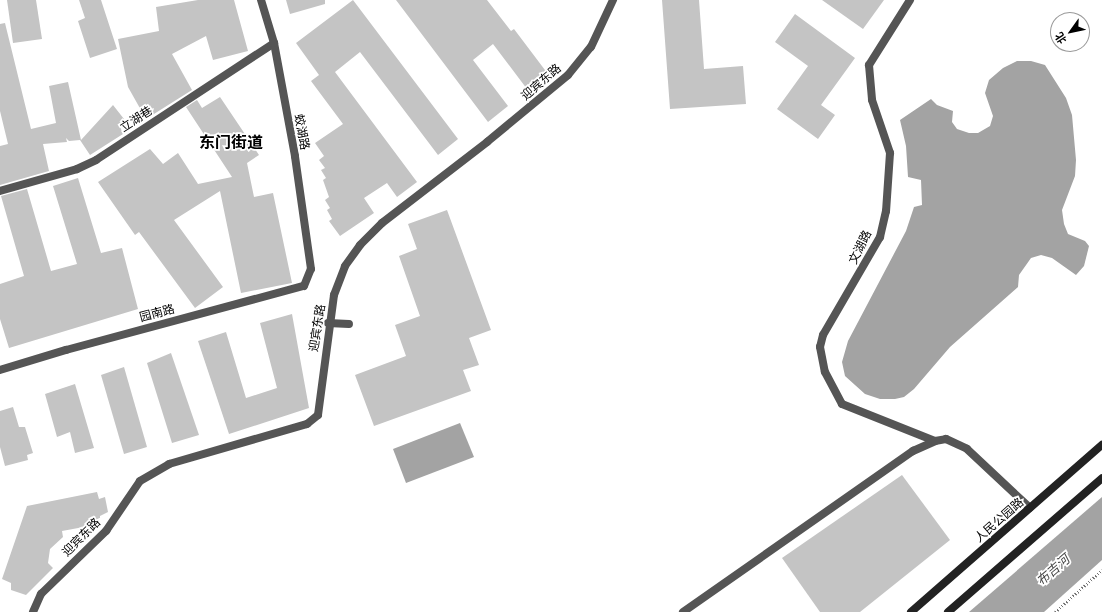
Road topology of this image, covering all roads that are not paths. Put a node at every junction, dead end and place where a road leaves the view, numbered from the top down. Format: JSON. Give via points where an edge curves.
{"nodes":[{"id":1,"x":261,"y":0,"type":"edge"},
{"id":2,"x":612,"y":0,"type":"edge"},
{"id":3,"x":910,"y":0,"type":"edge"},
{"id":4,"x":274,"y":43,"type":"junction"},
{"id":5,"x":0,"y":191,"type":"edge"},
{"id":6,"x":312,"y":270,"type":"joint"},
{"id":7,"x":328,"y":323,"type":"junction"},
{"id":8,"x":349,"y":324,"type":"dead end"},
{"id":9,"x":0,"y":370,"type":"edge"},
{"id":10,"x":935,"y":441,"type":"junction"},
{"id":11,"x":1102,"y":445,"type":"edge"},
{"id":12,"x":1102,"y":478,"type":"edge"},
{"id":13,"x":1030,"y":508,"type":"junction"},
{"id":14,"x":33,"y":612,"type":"edge"},
{"id":15,"x":683,"y":612,"type":"edge"},
{"id":16,"x":911,"y":612,"type":"edge"},
{"id":17,"x":948,"y":612,"type":"edge"}],
"edges":[{"from":1,"to":4,"type":"street","name":"蛟湖路"},
{"from":2,"to":7,"type":"street","name":"迎宾东路","via":[[591,47],[568,75],[382,223],[360,245],[345,266],[334,295]]},
{"from":3,"to":10,"type":"street","name":"文湖路","via":[[869,65],[872,100],[890,153],[886,211],[880,237],[823,335],[820,347],[825,372],[842,404]]},
{"from":4,"to":5,"type":"street","name":"立湖巷","via":[[96,160],[77,169]]},
{"from":4,"to":6,"type":"street","name":"蛟湖路","via":[[295,156]]},
{"from":6,"to":9,"type":"street","name":"园南路","via":[[304,286]]},
{"from":7,"to":8,"type":"street"},
{"from":7,"to":14,"type":"street","name":"迎宾东路","via":[[318,415],[308,424],[169,464],[140,481],[106,531],[41,594]]},
{"from":10,"to":13,"type":"street","via":[[946,439],[967,449]]},
{"from":10,"to":15,"type":"street","via":[[913,451]]},
{"from":11,"to":13,"type":"main road","name":"人民公园路"},
{"from":12,"to":17,"type":"main road"},
{"from":13,"to":16,"type":"main road","name":"人民公园路"}]}
